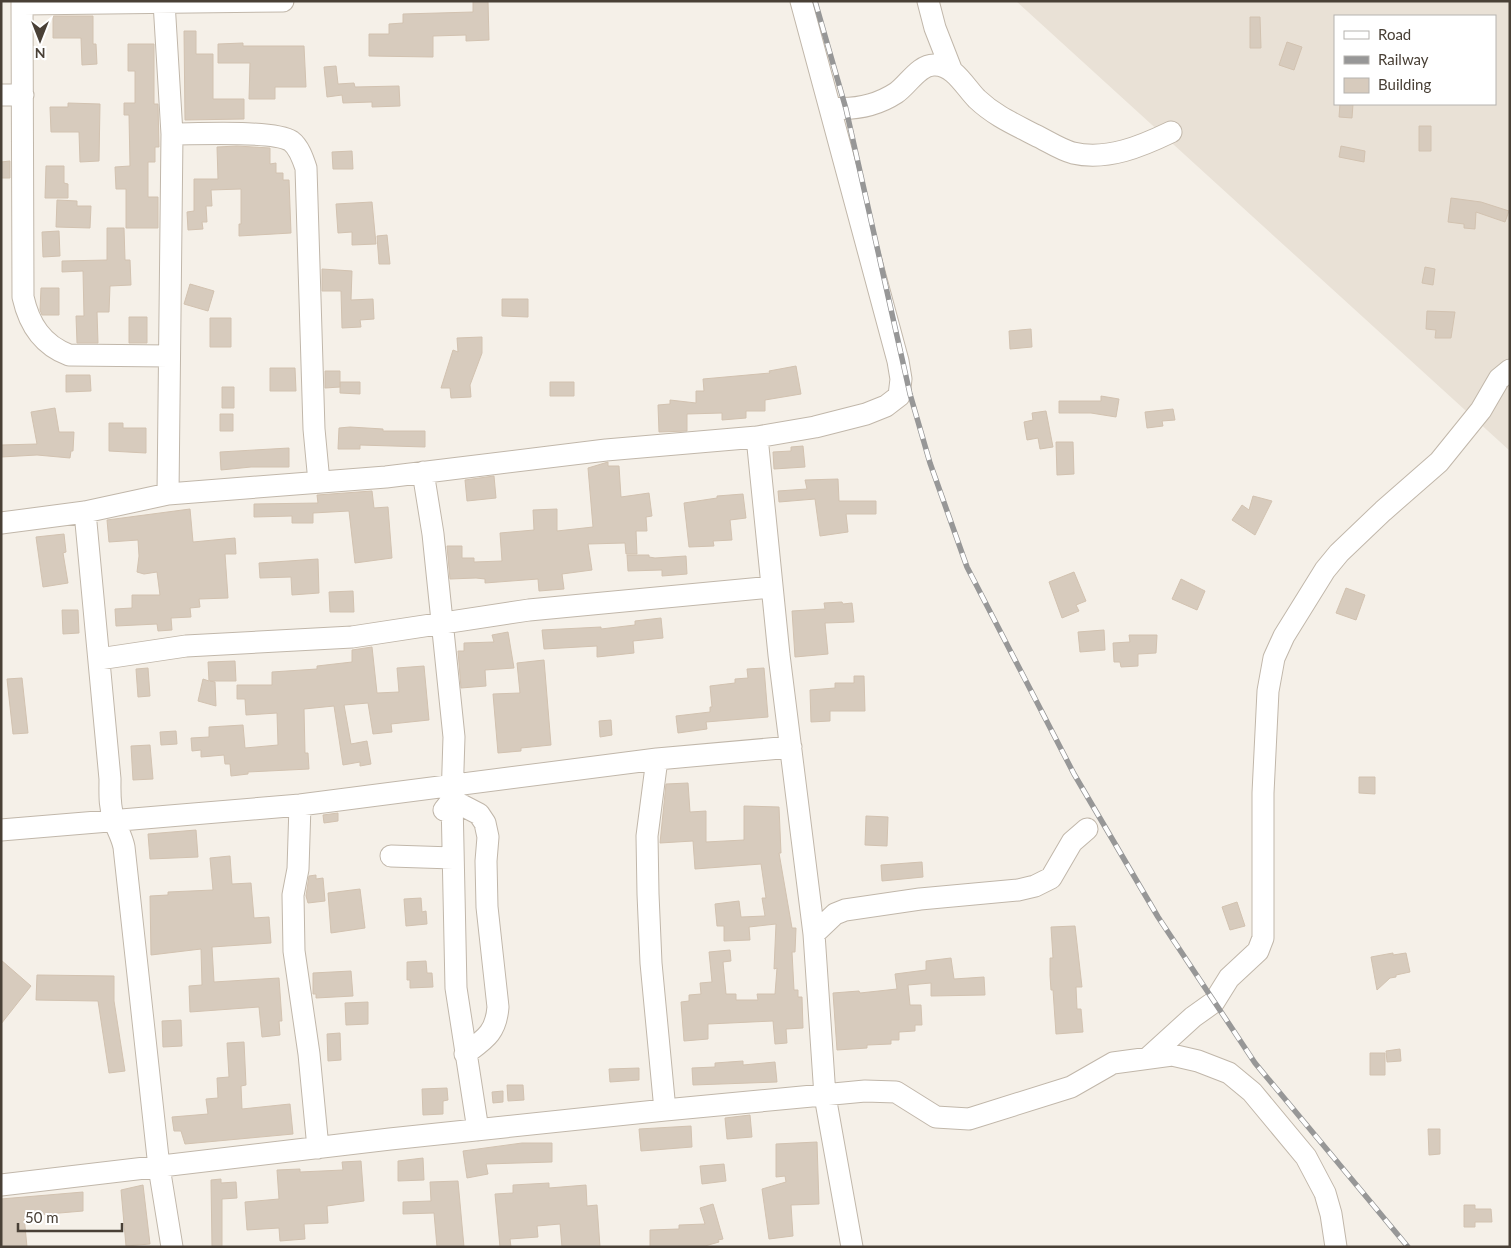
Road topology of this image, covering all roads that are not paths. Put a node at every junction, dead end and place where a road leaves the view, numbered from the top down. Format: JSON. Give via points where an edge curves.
{"nodes":[{"id":1,"x":283,"y":1,"type":"edge"},
{"id":2,"x":801,"y":1,"type":"edge"},
{"id":3,"x":928,"y":1,"type":"edge"},
{"id":4,"x":22,"y":2,"type":"edge"},
{"id":5,"x":164,"y":2,"type":"edge"},
{"id":6,"x":935,"y":28,"type":"junction"},
{"id":7,"x":923,"y":68,"type":"junction"},
{"id":8,"x":951,"y":69,"type":"junction"},
{"id":9,"x":1,"y":95,"type":"edge"},
{"id":10,"x":23,"y":95,"type":"junction"},
{"id":11,"x":830,"y":108,"type":"junction"},
{"id":12,"x":1171,"y":132,"type":"dead end"},
{"id":13,"x":172,"y":134,"type":"junction"},
{"id":14,"x":169,"y":356,"type":"junction"},
{"id":15,"x":1510,"y":370,"type":"edge"},
{"id":16,"x":757,"y":437,"type":"junction"},
{"id":17,"x":423,"y":472,"type":"junction"},
{"id":18,"x":319,"y":482,"type":"junction"},
{"id":19,"x":168,"y":494,"type":"junction"},
{"id":20,"x":85,"y":512,"type":"junction"},
{"id":21,"x":1,"y":523,"type":"edge"},
{"id":22,"x":772,"y":587,"type":"junction"},
{"id":23,"x":441,"y":623,"type":"junction"},
{"id":24,"x":99,"y":659,"type":"junction"},
{"id":25,"x":791,"y":747,"type":"junction"},
{"id":26,"x":657,"y":759,"type":"junction"},
{"id":27,"x":452,"y":792,"type":"junction"},
{"id":28,"x":300,"y":805,"type":"junction"},
{"id":29,"x":114,"y":820,"type":"junction"},
{"id":30,"x":1087,"y":829,"type":"dead end"},
{"id":31,"x":1,"y":830,"type":"edge"},
{"id":32,"x":452,"y":853,"type":"junction"},
{"id":33,"x":391,"y":856,"type":"dead end"},
{"id":34,"x":814,"y":934,"type":"junction"},
{"id":35,"x":464,"y":1054,"type":"junction"},
{"id":36,"x":1150,"y":1057,"type":"junction"},
{"id":37,"x":824,"y":1096,"type":"junction"},
{"id":38,"x":665,"y":1110,"type":"junction"},
{"id":39,"x":478,"y":1130,"type":"junction"},
{"id":40,"x":318,"y":1148,"type":"junction"},
{"id":41,"x":159,"y":1166,"type":"junction"},
{"id":42,"x":1,"y":1185,"type":"edge"},
{"id":43,"x":848,"y":1245,"type":"edge"},
{"id":44,"x":172,"y":1247,"type":"edge"},
{"id":45,"x":1336,"y":1247,"type":"edge"}],
"edges":[{"from":1,"to":5,"type":"street"},
{"from":2,"to":11,"type":"street"},
{"from":3,"to":6,"type":"street"},
{"from":4,"to":5,"type":"street"},
{"from":4,"to":10,"type":"street"},
{"from":5,"to":13,"type":"street"},
{"from":6,"to":7,"type":"street"},
{"from":6,"to":8,"type":"street"},
{"from":7,"to":8,"type":"street","via":[[936,64]]},
{"from":7,"to":11,"type":"street","via":[[885,100],[870,106]]},
{"from":8,"to":12,"type":"street","via":[[960,82],[996,115],[1074,153],[1091,155],[1128,150]]},
{"from":9,"to":10,"type":"street"},
{"from":10,"to":14,"type":"street","via":[[23,297],[32,325],[56,350],[69,355]]},
{"from":11,"to":16,"type":"street","via":[[898,361],[899,396],[886,406],[866,414]]},
{"from":13,"to":14,"type":"street"},
{"from":13,"to":18,"type":"street","via":[[275,136],[292,142],[300,152],[306,168],[314,429]]},
{"from":14,"to":19,"type":"street"},
{"from":15,"to":36,"type":"street","via":[[1499,380],[1481,410],[1439,462],[1339,553],[1284,636],[1274,658],[1268,691],[1263,793],[1263,938],[1258,951],[1229,978],[1214,1002]]},
{"from":16,"to":17,"type":"street","via":[[636,446]]},
{"from":16,"to":22,"type":"street"},
{"from":17,"to":18,"type":"street"},
{"from":17,"to":23,"type":"street","via":[[433,534]]},
{"from":18,"to":19,"type":"street"},
{"from":19,"to":20,"type":"street"},
{"from":20,"to":21,"type":"street"},
{"from":20,"to":24,"type":"street"},
{"from":22,"to":23,"type":"street","via":[[529,610]]},
{"from":22,"to":25,"type":"street"},
{"from":23,"to":24,"type":"street","via":[[352,637],[186,646]]},
{"from":23,"to":27,"type":"street","via":[[454,737]]},
{"from":24,"to":29,"type":"street"},
{"from":25,"to":26,"type":"street"},
{"from":25,"to":34,"type":"street"},
{"from":26,"to":27,"type":"street"},
{"from":26,"to":38,"type":"street","via":[[647,836],[648,894]]},
{"from":27,"to":28,"type":"street"},
{"from":27,"to":32,"type":"street"},
{"from":27,"to":35,"type":"street","via":[[479,814],[488,837],[487,907],[498,1007],[494,1029]]},
{"from":28,"to":29,"type":"street"},
{"from":28,"to":40,"type":"street","via":[[298,869],[293,896],[294,951]]},
{"from":29,"to":31,"type":"street"},
{"from":29,"to":41,"type":"street","via":[[124,847]]},
{"from":30,"to":34,"type":"street","via":[[1072,842],[1051,878],[1035,886],[845,910],[835,914]]},
{"from":32,"to":33,"type":"street"},
{"from":32,"to":35,"type":"street","via":[[455,972]]},
{"from":34,"to":37,"type":"street"},
{"from":35,"to":39,"type":"street"},
{"from":36,"to":37,"type":"street","via":[[1113,1063],[1072,1087],[970,1119],[936,1117],[896,1092],[865,1091]]},
{"from":36,"to":45,"type":"street","via":[[1172,1055],[1198,1061],[1229,1073],[1252,1092],[1306,1157],[1325,1193]]},
{"from":37,"to":38,"type":"street"},
{"from":37,"to":43,"type":"street"},
{"from":38,"to":39,"type":"street"},
{"from":39,"to":40,"type":"street"},
{"from":40,"to":41,"type":"street"},
{"from":41,"to":42,"type":"street"},
{"from":41,"to":44,"type":"street"}]}
